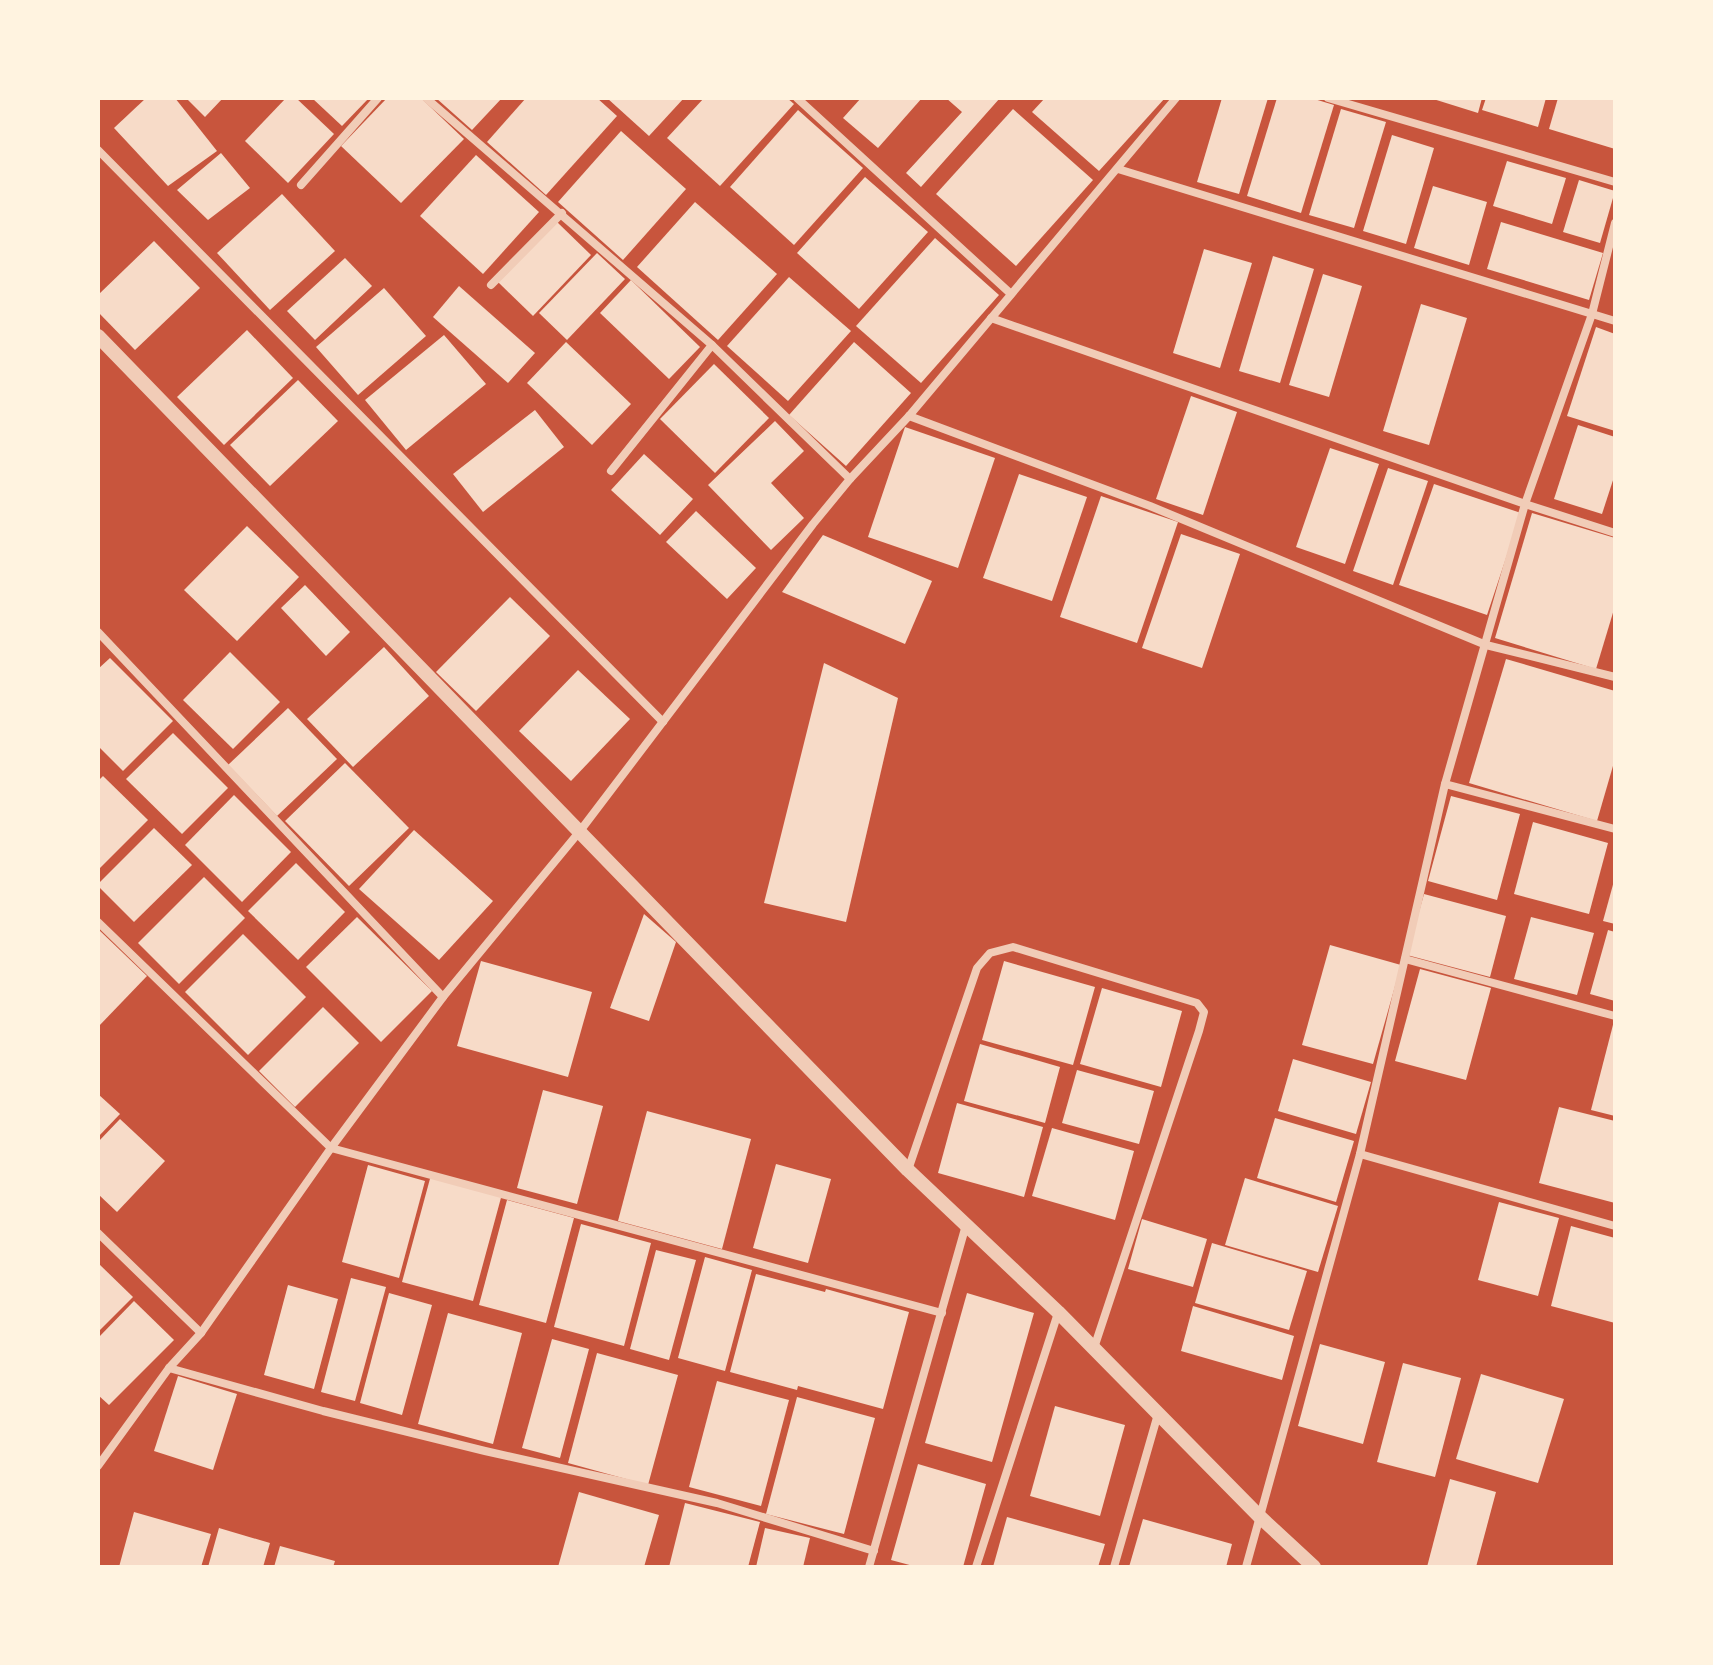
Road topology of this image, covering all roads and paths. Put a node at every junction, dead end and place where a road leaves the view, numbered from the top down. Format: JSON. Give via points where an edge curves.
{"nodes":[{"id":1,"x":378,"y":98,"type":"edge"},
{"id":2,"x":426,"y":98,"type":"edge"},
{"id":3,"x":797,"y":98,"type":"edge"},
{"id":4,"x":1176,"y":98,"type":"edge"},
{"id":5,"x":1328,"y":98,"type":"edge"},
{"id":6,"x":98,"y":150,"type":"edge"},
{"id":7,"x":1118,"y":169,"type":"junction"},
{"id":8,"x":1615,"y":182,"type":"edge"},
{"id":9,"x":301,"y":185,"type":"dead end"},
{"id":10,"x":562,"y":213,"type":"junction"},
{"id":11,"x":1615,"y":223,"type":"edge"},
{"id":12,"x":491,"y":285,"type":"dead end"},
{"id":13,"x":1011,"y":294,"type":"junction"},
{"id":14,"x":1592,"y":314,"type":"junction"},
{"id":15,"x":991,"y":318,"type":"junction"},
{"id":16,"x":1615,"y":321,"type":"edge"},
{"id":17,"x":98,"y":336,"type":"edge"},
{"id":18,"x":712,"y":345,"type":"junction"},
{"id":19,"x":909,"y":416,"type":"junction"},
{"id":20,"x":611,"y":471,"type":"dead end"},
{"id":21,"x":850,"y":479,"type":"junction"},
{"id":22,"x":1525,"y":504,"type":"junction"},
{"id":23,"x":1615,"y":533,"type":"edge"},
{"id":24,"x":98,"y":632,"type":"edge"},
{"id":25,"x":1486,"y":645,"type":"junction"},
{"id":26,"x":1615,"y":677,"type":"edge"},
{"id":27,"x":663,"y":722,"type":"junction"},
{"id":28,"x":1445,"y":784,"type":"junction"},
{"id":29,"x":1615,"y":829,"type":"edge"},
{"id":30,"x":580,"y":831,"type":"junction"},
{"id":31,"x":98,"y":922,"type":"edge"},
{"id":32,"x":1405,"y":959,"type":"junction"},
{"id":33,"x":443,"y":997,"type":"junction"},
{"id":34,"x":1615,"y":1016,"type":"edge"},
{"id":35,"x":331,"y":1148,"type":"junction"},
{"id":36,"x":1360,"y":1154,"type":"junction"},
{"id":37,"x":908,"y":1170,"type":"junction"},
{"id":38,"x":966,"y":1224,"type":"junction"},
{"id":39,"x":1615,"y":1226,"type":"edge"},
{"id":40,"x":98,"y":1233,"type":"edge"},
{"id":41,"x":1058,"y":1312,"type":"junction"},
{"id":42,"x":942,"y":1313,"type":"junction"},
{"id":43,"x":201,"y":1333,"type":"junction"},
{"id":44,"x":1094,"y":1348,"type":"junction"},
{"id":45,"x":169,"y":1368,"type":"junction"},
{"id":46,"x":1159,"y":1413,"type":"junction"},
{"id":47,"x":98,"y":1466,"type":"edge"},
{"id":48,"x":1259,"y":1516,"type":"junction"},
{"id":49,"x":874,"y":1551,"type":"junction"},
{"id":50,"x":869,"y":1567,"type":"edge"},
{"id":51,"x":976,"y":1567,"type":"edge"},
{"id":52,"x":1114,"y":1567,"type":"edge"},
{"id":53,"x":1246,"y":1567,"type":"edge"},
{"id":54,"x":1314,"y":1567,"type":"edge"}],
"edges":[{"from":1,"to":9,"type":"street"},
{"from":2,"to":10,"type":"street"},
{"from":3,"to":13,"type":"street"},
{"from":4,"to":7,"type":"street"},
{"from":5,"to":8,"type":"street"},
{"from":6,"to":27,"type":"street"},
{"from":7,"to":13,"type":"street"},
{"from":7,"to":14,"type":"street"},
{"from":10,"to":12,"type":"street"},
{"from":10,"to":18,"type":"street"},
{"from":11,"to":14,"type":"street"},
{"from":13,"to":15,"type":"street"},
{"from":14,"to":16,"type":"street"},
{"from":14,"to":22,"type":"street"},
{"from":15,"to":19,"type":"street"},
{"from":15,"to":22,"type":"street"},
{"from":17,"to":30,"type":"street"},
{"from":18,"to":20,"type":"street"},
{"from":18,"to":21,"type":"street"},
{"from":19,"to":21,"type":"street"},
{"from":19,"to":25,"type":"street","via":[[1150,506]]},
{"from":21,"to":27,"type":"street"},
{"from":22,"to":23,"type":"street"},
{"from":22,"to":25,"type":"street"},
{"from":24,"to":33,"type":"street"},
{"from":25,"to":26,"type":"street"},
{"from":25,"to":28,"type":"street"},
{"from":27,"to":30,"type":"street"},
{"from":28,"to":29,"type":"street"},
{"from":28,"to":32,"type":"street"},
{"from":30,"to":33,"type":"street"},
{"from":30,"to":37,"type":"street"},
{"from":31,"to":35,"type":"street"},
{"from":32,"to":34,"type":"street"},
{"from":32,"to":36,"type":"street"},
{"from":33,"to":35,"type":"street"},
{"from":35,"to":42,"type":"street"},
{"from":35,"to":43,"type":"street"},
{"from":36,"to":39,"type":"street"},
{"from":36,"to":48,"type":"street"},
{"from":37,"to":38,"type":"street"},
{"from":37,"to":44,"type":"street","via":[[977,968],[990,953],[1013,947],[1197,1003],[1204,1012],[1199,1031]]},
{"from":38,"to":41,"type":"street"},
{"from":38,"to":42,"type":"street"},
{"from":40,"to":43,"type":"street"},
{"from":41,"to":44,"type":"street"},
{"from":41,"to":51,"type":"street"},
{"from":42,"to":49,"type":"street"},
{"from":43,"to":45,"type":"street"},
{"from":44,"to":46,"type":"street"},
{"from":45,"to":47,"type":"street"},
{"from":45,"to":49,"type":"street","via":[[426,1437],[717,1503]]},
{"from":46,"to":48,"type":"street"},
{"from":46,"to":52,"type":"street"},
{"from":48,"to":53,"type":"street"},
{"from":48,"to":54,"type":"street"},
{"from":49,"to":50,"type":"street"}]}
